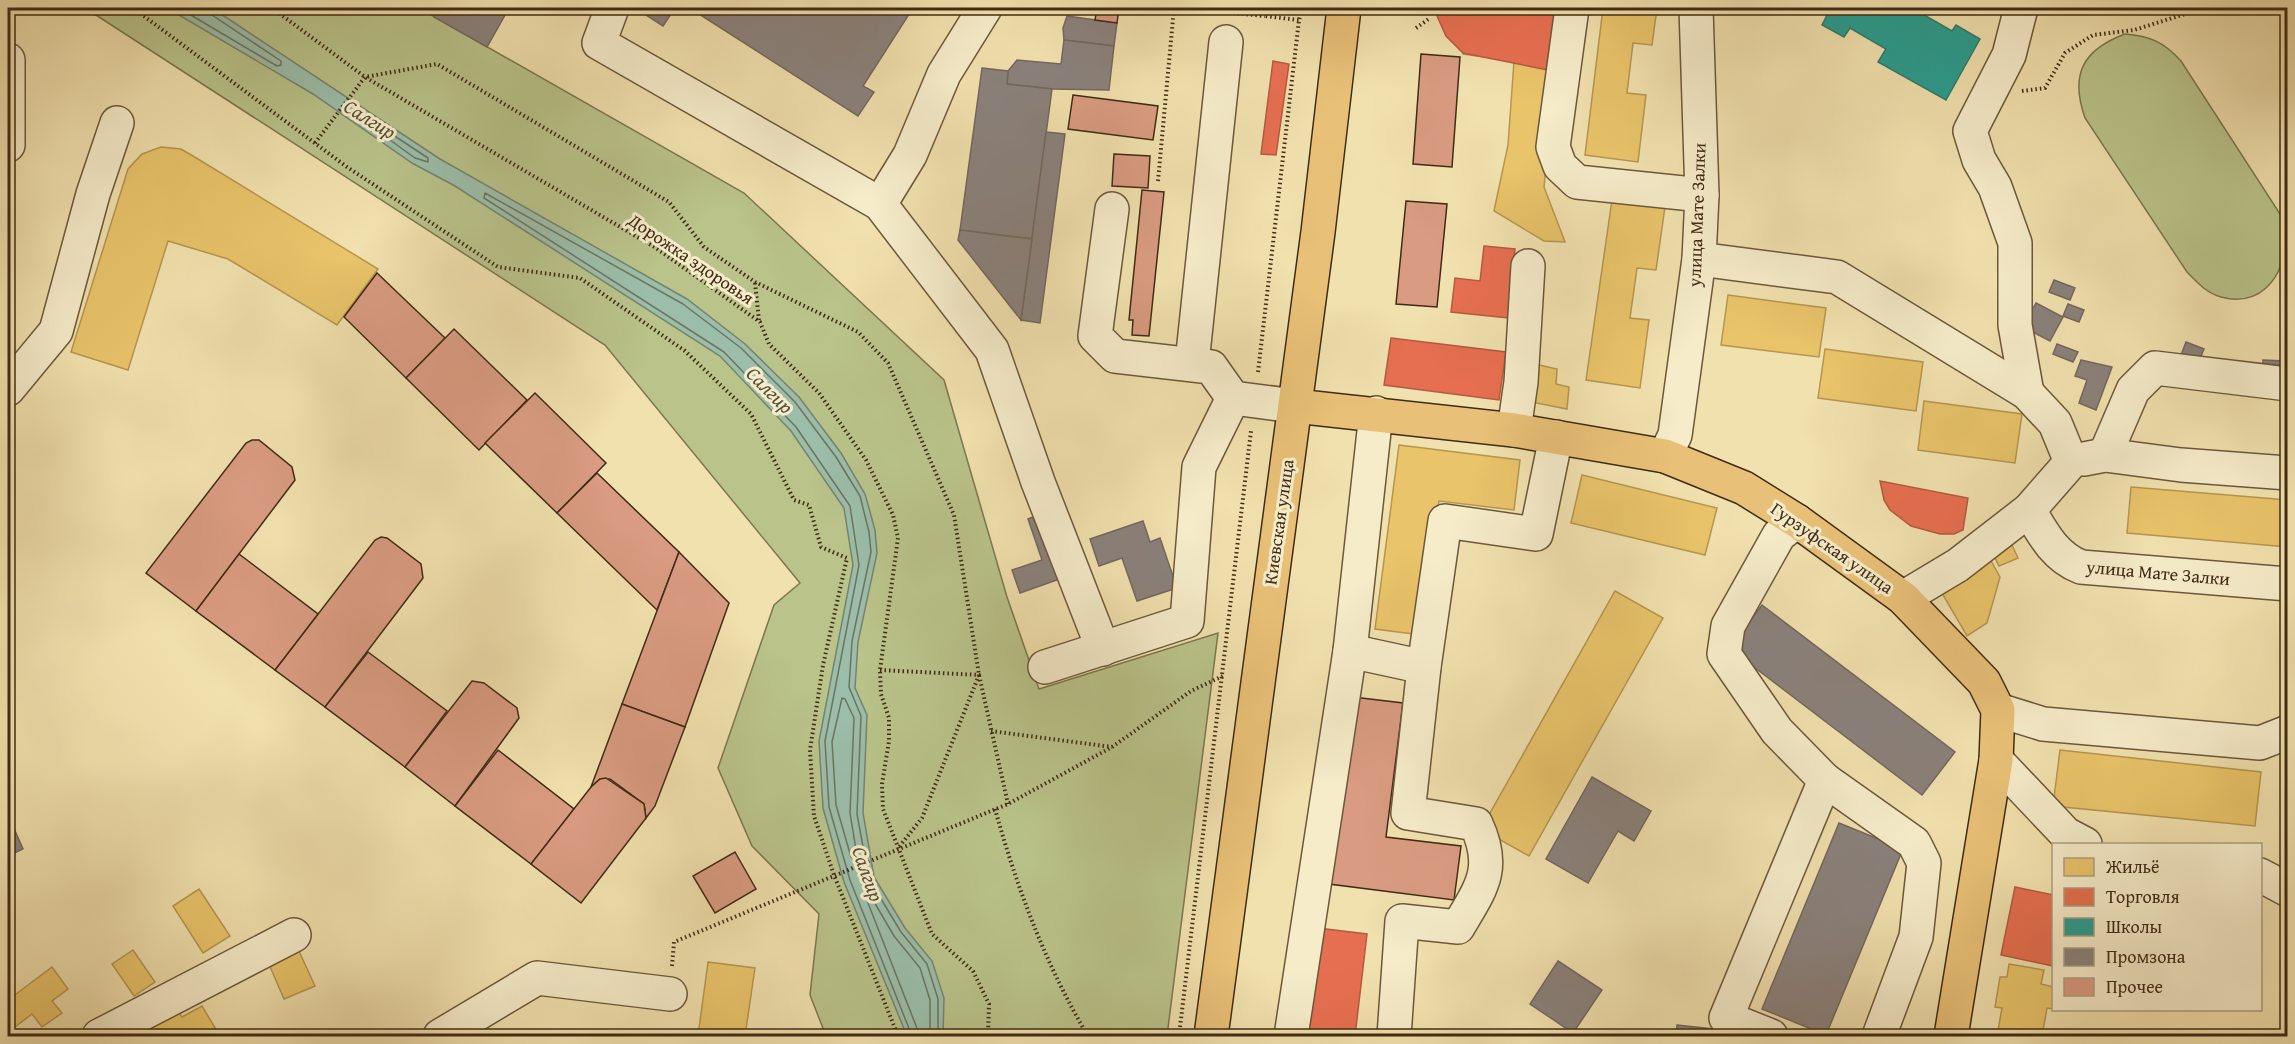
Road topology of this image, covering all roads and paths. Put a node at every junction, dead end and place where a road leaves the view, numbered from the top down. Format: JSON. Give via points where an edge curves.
{"nodes":[{"id":1,"x":133,"y":8,"type":"edge"},
{"id":2,"x":272,"y":8,"type":"edge"},
{"id":3,"x":612,"y":8,"type":"edge"},
{"id":4,"x":985,"y":8,"type":"edge"},
{"id":5,"x":1174,"y":8,"type":"edge"},
{"id":6,"x":1263,"y":8,"type":"edge"},
{"id":7,"x":1303,"y":8,"type":"edge"},
{"id":8,"x":1344,"y":8,"type":"edge"},
{"id":9,"x":1572,"y":8,"type":"edge"},
{"id":10,"x":1696,"y":8,"type":"edge"},
{"id":11,"x":2021,"y":8,"type":"edge"},
{"id":12,"x":2198,"y":8,"type":"edge"},
{"id":13,"x":1430,"y":18,"type":"dead end"},
{"id":14,"x":1299,"y":20,"type":"junction"},
{"id":15,"x":1416,"y":28,"type":"dead end"},
{"id":16,"x":1226,"y":42,"type":"dead end"},
{"id":17,"x":8,"y":60,"type":"edge"},
{"id":18,"x":364,"y":77,"type":"junction"},
{"id":19,"x":2045,"y":88,"type":"dead end"},
{"id":20,"x":117,"y":123,"type":"dead end"},
{"id":21,"x":315,"y":143,"type":"junction"},
{"id":22,"x":8,"y":145,"type":"edge"},
{"id":23,"x":1158,"y":181,"type":"dead end"},
{"id":24,"x":1702,"y":195,"type":"junction"},
{"id":25,"x":880,"y":204,"type":"junction"},
{"id":26,"x":1112,"y":209,"type":"dead end"},
{"id":27,"x":1699,"y":259,"type":"junction"},
{"id":28,"x":1528,"y":266,"type":"dead end"},
{"id":29,"x":755,"y":282,"type":"junction"},
{"id":30,"x":759,"y":322,"type":"junction"},
{"id":31,"x":1192,"y":363,"type":"junction"},
{"id":32,"x":2288,"y":384,"type":"edge"},
{"id":33,"x":8,"y":389,"type":"edge"},
{"id":34,"x":2027,"y":393,"type":"junction"},
{"id":35,"x":1244,"y":398,"type":"junction"},
{"id":36,"x":1295,"y":406,"type":"junction"},
{"id":37,"x":1376,"y":413,"type":"junction"},
{"id":38,"x":1514,"y":430,"type":"junction"},
{"id":39,"x":1556,"y":437,"type":"junction"},
{"id":40,"x":2105,"y":455,"type":"junction"},
{"id":41,"x":1665,"y":456,"type":"junction"},
{"id":42,"x":2071,"y":462,"type":"junction"},
{"id":43,"x":2288,"y":473,"type":"edge"},
{"id":44,"x":2029,"y":510,"type":"junction"},
{"id":45,"x":1797,"y":521,"type":"junction"},
{"id":46,"x":2288,"y":584,"type":"edge"},
{"id":47,"x":1903,"y":598,"type":"junction"},
{"id":48,"x":1103,"y":649,"type":"junction"},
{"id":49,"x":1350,"y":651,"type":"junction"},
{"id":50,"x":1045,"y":667,"type":"dead end"},
{"id":51,"x":1424,"y":667,"type":"junction"},
{"id":52,"x":880,"y":670,"type":"junction"},
{"id":53,"x":980,"y":675,"type":"junction"},
{"id":54,"x":1223,"y":676,"type":"junction"},
{"id":55,"x":1998,"y":710,"type":"junction"},
{"id":56,"x":991,"y":731,"type":"junction"},
{"id":57,"x":2288,"y":732,"type":"edge"},
{"id":58,"x":1112,"y":747,"type":"junction"},
{"id":59,"x":1996,"y":760,"type":"junction"},
{"id":60,"x":1825,"y":780,"type":"junction"},
{"id":61,"x":1008,"y":804,"type":"junction"},
{"id":62,"x":995,"y":808,"type":"junction"},
{"id":63,"x":2083,"y":843,"type":"edge"},
{"id":64,"x":898,"y":848,"type":"junction"},
{"id":65,"x":834,"y":875,"type":"junction"},
{"id":66,"x":2262,"y":876,"type":"edge"},
{"id":67,"x":2288,"y":890,"type":"edge"},
{"id":68,"x":294,"y":935,"type":"dead end"},
{"id":69,"x":669,"y":994,"type":"joint"},
{"id":70,"x":99,"y":1036,"type":"edge"},
{"id":71,"x":440,"y":1036,"type":"edge"},
{"id":72,"x":898,"y":1036,"type":"edge"},
{"id":73,"x":988,"y":1036,"type":"edge"},
{"id":74,"x":1088,"y":1036,"type":"edge"},
{"id":75,"x":1179,"y":1036,"type":"edge"},
{"id":76,"x":1211,"y":1036,"type":"edge"},
{"id":77,"x":1291,"y":1036,"type":"edge"},
{"id":78,"x":1394,"y":1036,"type":"edge"},
{"id":79,"x":1771,"y":1036,"type":"edge"},
{"id":80,"x":1879,"y":1036,"type":"edge"},
{"id":81,"x":1951,"y":1036,"type":"edge"}],
"edges":[{"from":1,"to":21,"type":"path"},
{"from":2,"to":18,"type":"path","name":"Дорожка здоровья"},
{"from":3,"to":25,"type":"lane","via":[[599,43]]},
{"from":4,"to":25,"type":"lane","via":[[944,74],[910,155]]},
{"from":5,"to":23,"type":"path"},
{"from":6,"to":14,"type":"path","via":[[1265,16]]},
{"from":7,"to":14,"type":"path"},
{"from":8,"to":36,"type":"main road","name":"Киевская улица"},
{"from":9,"to":24,"type":"lane","via":[[1553,147],[1560,166],[1577,182]]},
{"from":10,"to":24,"type":"lane","name":"улица Мате Залки"},
{"from":11,"to":34,"type":"lane","via":[[2009,55],[1970,131],[2015,243],[2015,325]]},
{"from":12,"to":19,"type":"path","via":[[2134,30],[2093,35],[2064,53]]},
{"from":13,"to":15,"type":"path"},
{"from":14,"to":35,"type":"path"},
{"from":16,"to":31,"type":"lane"},
{"from":17,"to":22,"type":"lane"},
{"from":18,"to":21,"type":"path"},
{"from":18,"to":29,"type":"path","via":[[437,64],[669,202],[704,247]]},
{"from":18,"to":30,"type":"path","name":"Дорожка здоровья","via":[[656,248]]},
{"from":20,"to":33,"type":"lane","via":[[93,194],[56,331]]},
{"from":21,"to":65,"type":"path","via":[[498,267],[580,278],[686,351],[751,414],[794,500],[809,506],[821,547],[847,558],[823,665],[810,750],[814,816]]},
{"from":24,"to":27,"type":"lane","name":"улица Мате Залки"},
{"from":25,"to":48,"type":"lane","via":[[992,350]]},
{"from":26,"to":31,"type":"lane","via":[[1095,336],[1115,356]]},
{"from":27,"to":34,"type":"lane","via":[[1838,277]]},
{"from":27,"to":41,"type":"lane","name":"улица Мате Залки","via":[[1676,424]]},
{"from":28,"to":38,"type":"lane"},
{"from":29,"to":30,"type":"path"},
{"from":29,"to":53,"type":"path","via":[[858,332],[888,363],[954,515]]},
{"from":30,"to":52,"type":"path","name":"Дорожка здоровья","via":[[769,344],[819,393],[866,460],[893,515],[897,559]]},
{"from":31,"to":35,"type":"lane","via":[[1211,367]]},
{"from":32,"to":40,"type":"lane","via":[[2154,368],[2133,390]]},
{"from":34,"to":42,"type":"lane","via":[[2055,423]]},
{"from":35,"to":36,"type":"lane"},
{"from":35,"to":48,"type":"lane","via":[[1199,467],[1187,621]]},
{"from":35,"to":54,"type":"path"},
{"from":36,"to":37,"type":"main road","name":"Гурзуфская улица"},
{"from":36,"to":76,"type":"main road","name":"Киевская улица"},
{"from":37,"to":38,"type":"main road","name":"Гурзуфская улица"},
{"from":37,"to":49,"type":"lane"},
{"from":38,"to":39,"type":"main road","name":"Гурзуфская улица"},
{"from":39,"to":41,"type":"main road","name":"Гурзуфская улица"},
{"from":39,"to":51,"type":"lane","via":[[1536,534],[1445,521]]},
{"from":40,"to":42,"type":"lane"},
{"from":40,"to":43,"type":"lane"},
{"from":41,"to":45,"type":"main road","name":"Гурзуфская улица","via":[[1744,488]]},
{"from":42,"to":44,"type":"lane"},
{"from":44,"to":46,"type":"lane","name":"улица Мате Залки","via":[[2047,540],[2066,561],[2081,567]]},
{"from":44,"to":47,"type":"lane","via":[[1958,565]]},
{"from":45,"to":47,"type":"main road","name":"Гурзуфская улица"},
{"from":45,"to":60,"type":"lane","via":[[1779,535],[1728,626],[1724,654],[1777,731]]},
{"from":47,"to":55,"type":"main road","name":"Гурзуфская улица","via":[[1984,682]]},
{"from":48,"to":50,"type":"lane"},
{"from":49,"to":51,"type":"lane"},
{"from":49,"to":77,"type":"lane"},
{"from":51,"to":78,"type":"lane","via":[[1408,813],[1476,824],[1484,841],[1485,882],[1458,927],[1402,921]]},
{"from":52,"to":53,"type":"path"},
{"from":52,"to":64,"type":"path","name":"Дорожка здоровья","via":[[881,694],[889,718],[883,809]]},
{"from":53,"to":56,"type":"path"},
{"from":53,"to":64,"type":"path","via":[[922,818]]},
{"from":54,"to":58,"type":"path","via":[[1191,691]]},
{"from":54,"to":75,"type":"path"},
{"from":55,"to":57,"type":"lane","via":[[2043,724],[2260,743]]},
{"from":55,"to":59,"type":"main road","name":"Гурзуфская улица"},
{"from":56,"to":58,"type":"path"},
{"from":56,"to":61,"type":"path"},
{"from":58,"to":61,"type":"path"},
{"from":59,"to":63,"type":"lane","via":[[2066,834]]},
{"from":59,"to":81,"type":"main road","name":"Гурзуфская улица"},
{"from":60,"to":79,"type":"lane","via":[[1726,1018]]},
{"from":60,"to":80,"type":"lane","via":[[1914,843],[1924,863],[1916,937]]},
{"from":61,"to":62,"type":"path"},
{"from":62,"to":64,"type":"path"},
{"from":62,"to":74,"type":"path","via":[[1011,866],[1040,942]]},
{"from":64,"to":65,"type":"path"},
{"from":64,"to":73,"type":"path","name":"Дорожка здоровья","via":[[932,934],[973,971],[989,1004]]},
{"from":65,"to":69,"type":"path","via":[[674,942]]},
{"from":65,"to":72,"type":"path"},
{"from":66,"to":67,"type":"lane"},
{"from":68,"to":70,"type":"lane"},
{"from":69,"to":71,"type":"lane","via":[[537,978]]}]}
